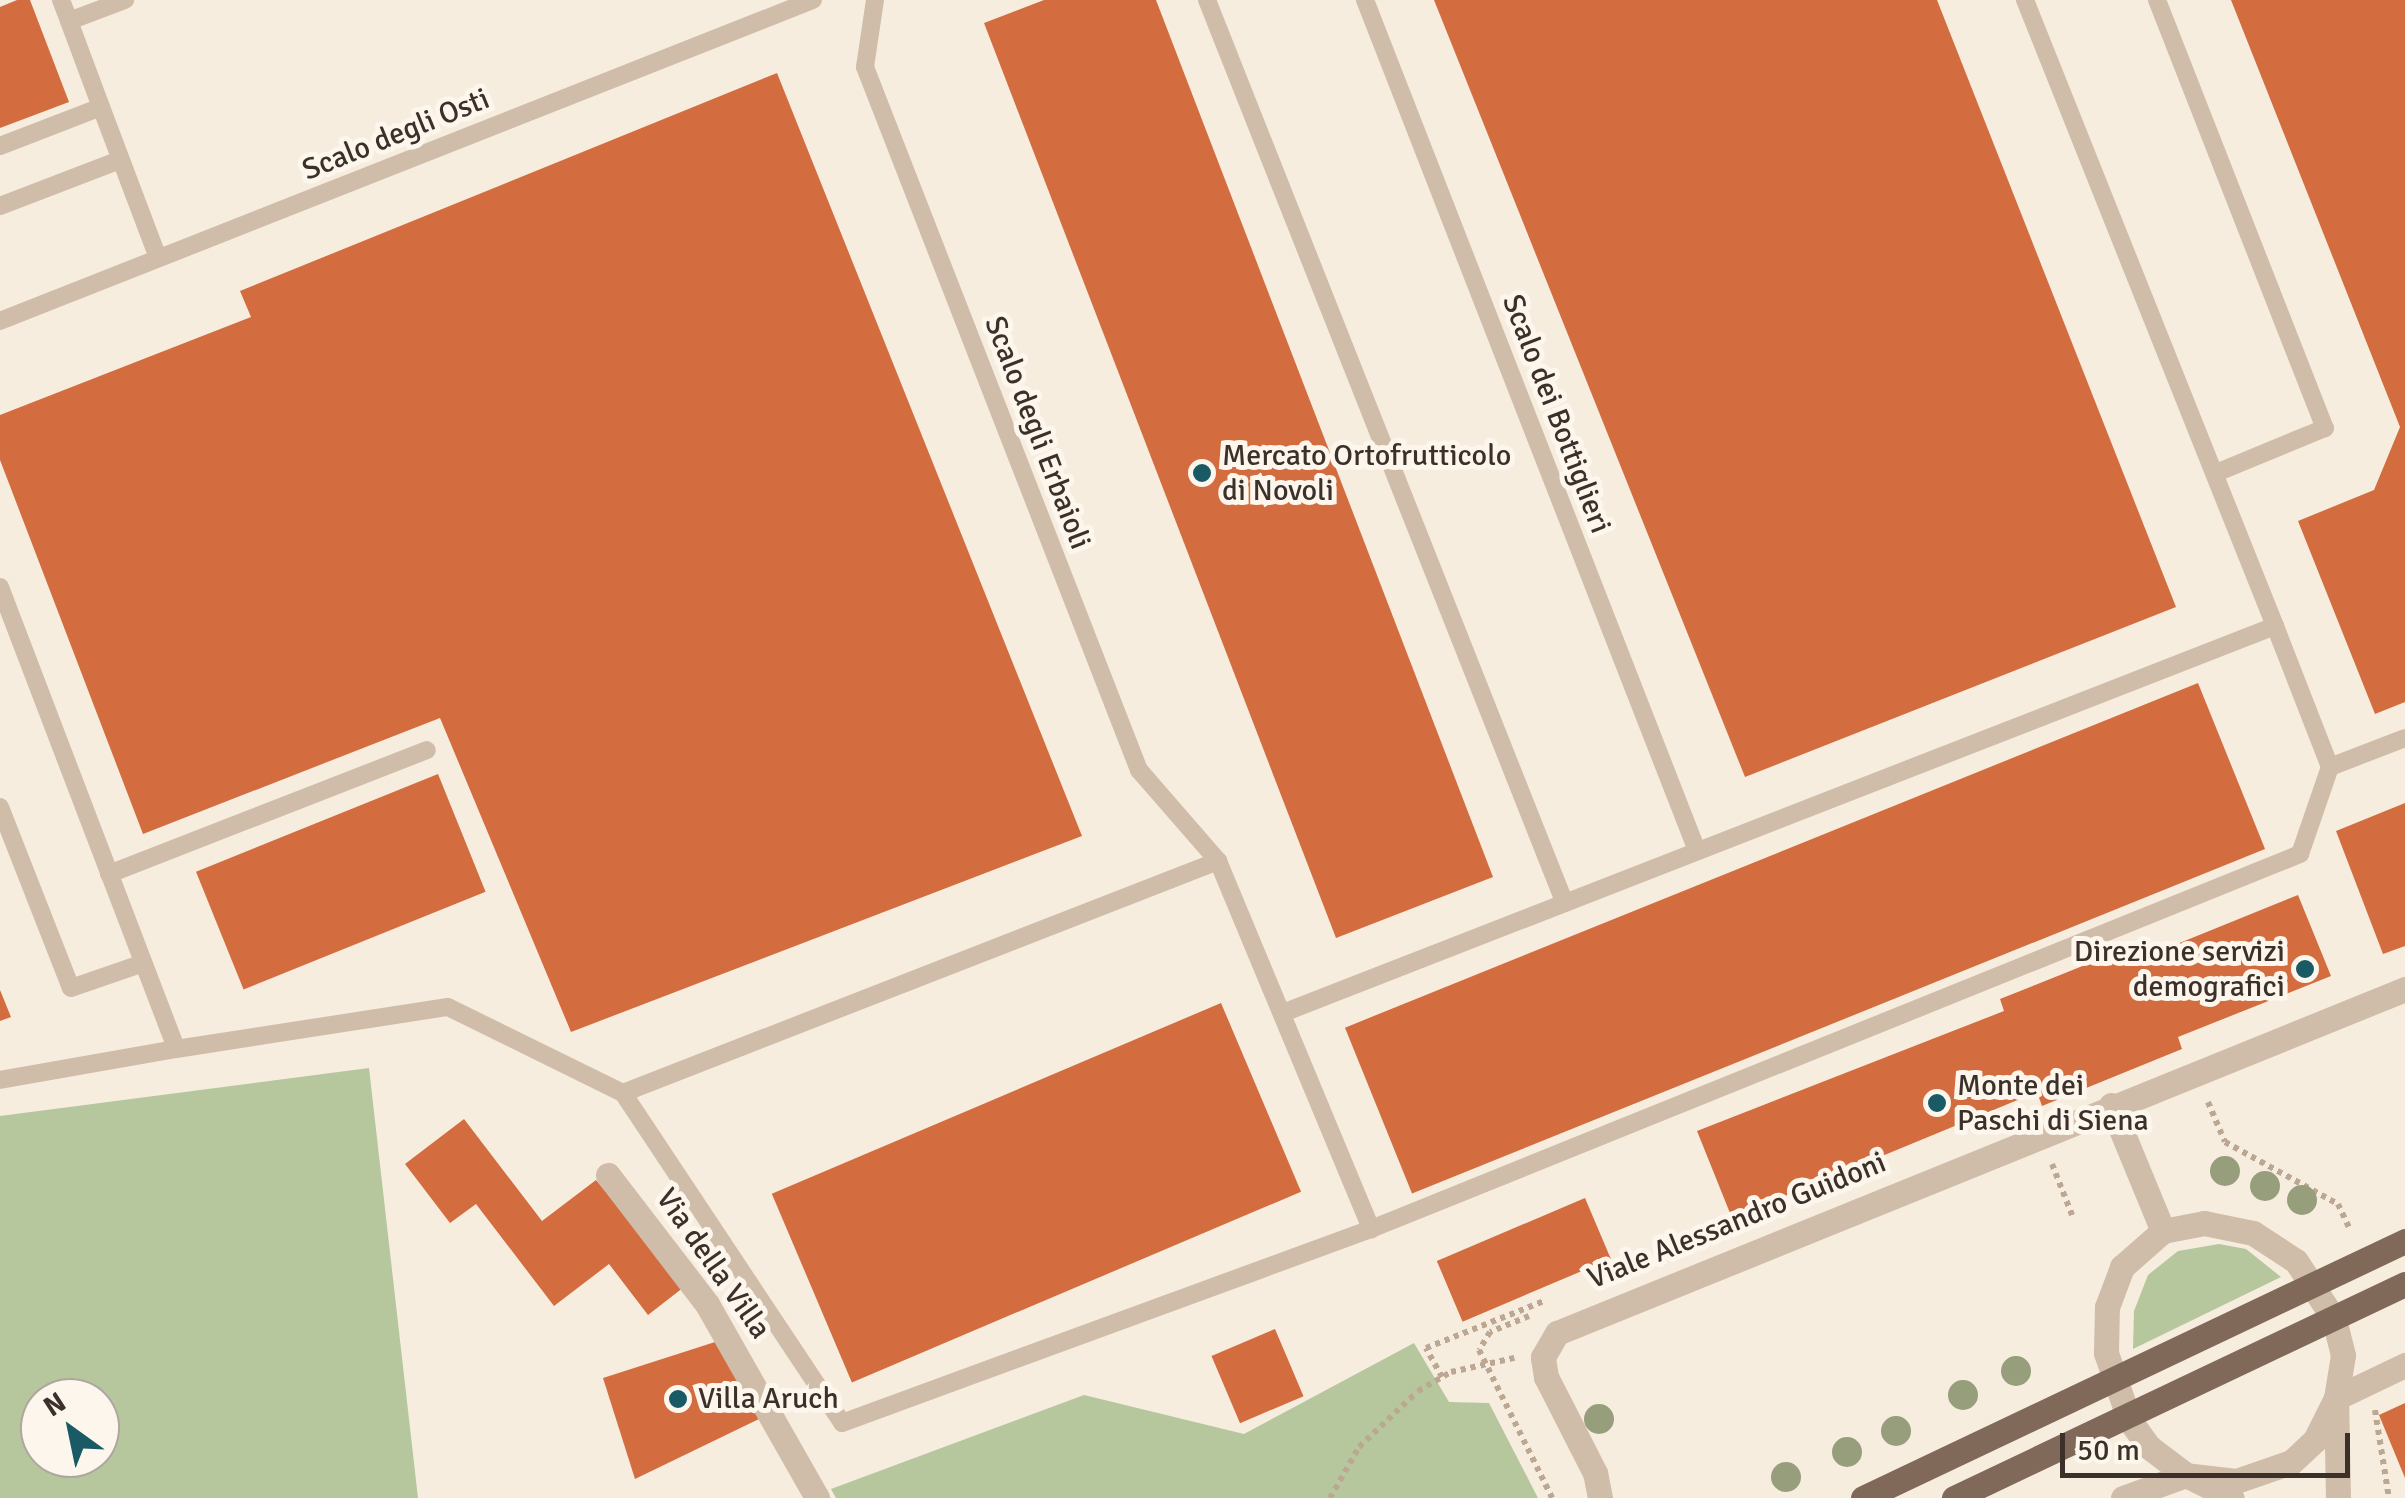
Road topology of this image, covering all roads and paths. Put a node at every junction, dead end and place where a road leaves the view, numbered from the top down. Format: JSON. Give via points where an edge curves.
{"nodes":[{"id":1,"x":61,"y":0,"type":"edge"},
{"id":2,"x":124,"y":0,"type":"edge"},
{"id":3,"x":813,"y":0,"type":"edge"},
{"id":4,"x":874,"y":0,"type":"edge"},
{"id":5,"x":1206,"y":0,"type":"edge"},
{"id":6,"x":1365,"y":0,"type":"edge"},
{"id":7,"x":2025,"y":0,"type":"edge"},
{"id":8,"x":2157,"y":0,"type":"edge"},
{"id":9,"x":69,"y":21,"type":"junction"},
{"id":10,"x":101,"y":107,"type":"junction"},
{"id":11,"x":0,"y":146,"type":"edge"},
{"id":12,"x":120,"y":160,"type":"junction"},
{"id":13,"x":0,"y":206,"type":"edge"},
{"id":14,"x":158,"y":258,"type":"junction"},
{"id":15,"x":0,"y":322,"type":"edge"},
{"id":16,"x":2216,"y":474,"type":"junction"},
{"id":17,"x":0,"y":587,"type":"edge"},
{"id":18,"x":2274,"y":626,"type":"junction"},
{"id":19,"x":2405,"y":738,"type":"edge"},
{"id":20,"x":427,"y":750,"type":"dead end"},
{"id":21,"x":2330,"y":767,"type":"junction"},
{"id":22,"x":0,"y":807,"type":"edge"},
{"id":23,"x":1696,"y":848,"type":"junction"},
{"id":24,"x":1218,"y":861,"type":"junction"},
{"id":25,"x":109,"y":874,"type":"junction"},
{"id":26,"x":1564,"y":902,"type":"junction"},
{"id":27,"x":143,"y":963,"type":"junction"},
{"id":28,"x":2405,"y":989,"type":"edge"},
{"id":29,"x":1283,"y":1013,"type":"junction"},
{"id":30,"x":176,"y":1049,"type":"junction"},
{"id":31,"x":0,"y":1080,"type":"edge"},
{"id":32,"x":2201,"y":1086,"type":"dead end"},
{"id":33,"x":623,"y":1093,"type":"junction"},
{"id":34,"x":2111,"y":1105,"type":"junction"},
{"id":35,"x":2052,"y":1163,"type":"dead end"},
{"id":36,"x":608,"y":1176,"type":"dead end"},
{"id":37,"x":2072,"y":1216,"type":"dead end"},
{"id":38,"x":2349,"y":1228,"type":"dead end"},
{"id":39,"x":1371,"y":1229,"type":"junction"},
{"id":40,"x":2164,"y":1231,"type":"junction"},
{"id":41,"x":2405,"y":1241,"type":"edge"},
{"id":42,"x":2314,"y":1284,"type":"junction"},
{"id":43,"x":2405,"y":1284,"type":"edge"},
{"id":44,"x":2334,"y":1319,"type":"junction"},
{"id":45,"x":1543,"y":1357,"type":"junction"},
{"id":46,"x":2405,"y":1365,"type":"edge"},
{"id":47,"x":2112,"y":1380,"type":"junction"},
{"id":48,"x":2336,"y":1398,"type":"junction"},
{"id":49,"x":2390,"y":1402,"type":"dead end"},
{"id":50,"x":2129,"y":1419,"type":"junction"},
{"id":51,"x":2186,"y":1475,"type":"junction"},
{"id":52,"x":817,"y":1498,"type":"edge"},
{"id":53,"x":1330,"y":1498,"type":"edge"},
{"id":54,"x":1600,"y":1498,"type":"edge"},
{"id":55,"x":1864,"y":1498,"type":"edge"},
{"id":56,"x":1954,"y":1498,"type":"edge"},
{"id":57,"x":2123,"y":1498,"type":"edge"},
{"id":58,"x":2232,"y":1498,"type":"edge"},
{"id":59,"x":2338,"y":1498,"type":"edge"},
{"id":60,"x":2389,"y":1498,"type":"edge"}],
"edges":[{"from":1,"to":9,"type":"lane"},
{"from":2,"to":9,"type":"lane"},
{"from":3,"to":14,"type":"lane","name":"Scalo degli Osti"},
{"from":4,"to":24,"type":"lane","name":"Scalo degli Erbaioli","via":[[864,67],[1139,770]]},
{"from":5,"to":26,"type":"lane"},
{"from":6,"to":23,"type":"lane","name":"Scalo dei Bottiglieri"},
{"from":7,"to":16,"type":"lane"},
{"from":8,"to":16,"type":"lane","via":[[2325,428]]},
{"from":9,"to":10,"type":"lane"},
{"from":10,"to":11,"type":"lane"},
{"from":10,"to":12,"type":"lane"},
{"from":12,"to":13,"type":"lane"},
{"from":12,"to":14,"type":"lane"},
{"from":14,"to":15,"type":"lane","name":"Scalo degli Osti"},
{"from":16,"to":18,"type":"lane"},
{"from":17,"to":25,"type":"lane"},
{"from":18,"to":21,"type":"lane"},
{"from":18,"to":23,"type":"lane"},
{"from":19,"to":21,"type":"lane"},
{"from":20,"to":25,"type":"lane"},
{"from":21,"to":39,"type":"lane","via":[[2300,854]]},
{"from":22,"to":27,"type":"lane","via":[[71,988]]},
{"from":23,"to":26,"type":"lane"},
{"from":24,"to":29,"type":"lane","name":"Scalo degli Erbaioli"},
{"from":24,"to":33,"type":"lane"},
{"from":25,"to":27,"type":"lane"},
{"from":26,"to":29,"type":"lane"},
{"from":27,"to":30,"type":"lane"},
{"from":28,"to":34,"type":"street","name":"Viale Alessandro Guidoni"},
{"from":29,"to":39,"type":"lane","name":"Scalo degli Erbaioli"},
{"from":30,"to":31,"type":"lane"},
{"from":30,"to":33,"type":"lane","via":[[448,1007]]},
{"from":32,"to":38,"type":"path","via":[[2224,1142],[2338,1204]]},
{"from":33,"to":39,"type":"lane","via":[[842,1423]]},
{"from":34,"to":40,"type":"street"},
{"from":34,"to":45,"type":"street","name":"Viale Alessandro Guidoni","via":[[1575,1322],[1558,1333]]},
{"from":35,"to":37,"type":"path"},
{"from":36,"to":52,"type":"street","name":"Via della Villa","via":[[707,1304]]},
{"from":40,"to":42,"type":"street","via":[[2204,1224],[2253,1233],[2296,1261]]},
{"from":40,"to":47,"type":"street","via":[[2131,1255],[2110,1293],[2104,1336]]},
{"from":41,"to":42,"type":"main road"},
{"from":42,"to":44,"type":"street"},
{"from":42,"to":47,"type":"main road"},
{"from":43,"to":44,"type":"main road"},
{"from":44,"to":48,"type":"street","via":[[2343,1354]]},
{"from":44,"to":50,"type":"main road"},
{"from":45,"to":53,"type":"path","via":[[1485,1361],[1418,1391],[1359,1447]]},
{"from":45,"to":54,"type":"street"},
{"from":46,"to":48,"type":"street"},
{"from":47,"to":50,"type":"street"},
{"from":47,"to":55,"type":"main road"},
{"from":48,"to":51,"type":"street","via":[[2315,1440],[2290,1462],[2236,1480]]},
{"from":48,"to":59,"type":"street"},
{"from":49,"to":60,"type":"path","via":[[2375,1410]]},
{"from":50,"to":51,"type":"street","via":[[2149,1447]]},
{"from":50,"to":56,"type":"main road"},
{"from":51,"to":57,"type":"street"},
{"from":51,"to":58,"type":"street"}]}
